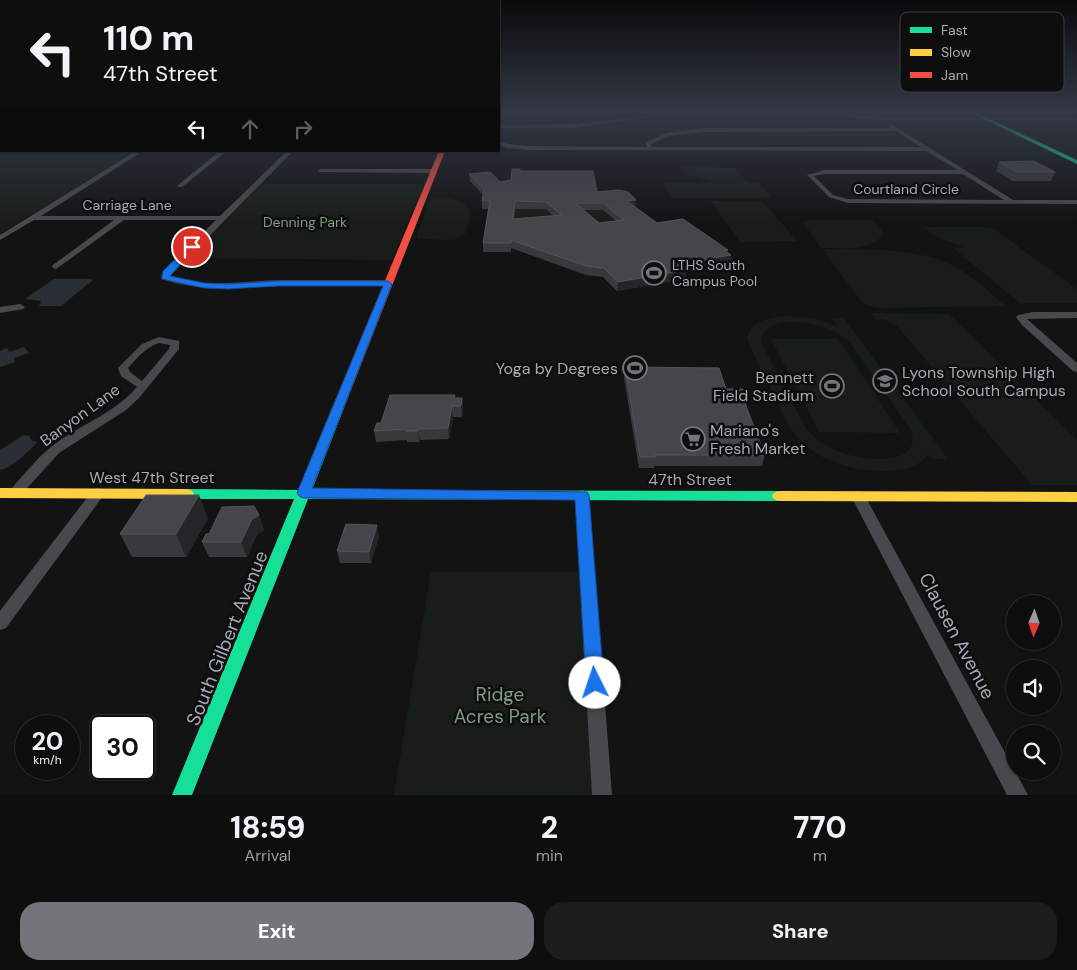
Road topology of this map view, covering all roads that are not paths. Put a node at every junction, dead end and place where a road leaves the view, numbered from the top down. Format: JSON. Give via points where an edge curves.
{"nodes":[{"id":1,"x":926,"y":149,"type":"edge"},
{"id":2,"x":1050,"y":149,"type":"edge"},
{"id":3,"x":138,"y":152,"type":"edge"},
{"id":4,"x":223,"y":152,"type":"edge"},
{"id":5,"x":289,"y":152,"type":"edge"},
{"id":6,"x":442,"y":152,"type":"edge"},
{"id":7,"x":1077,"y":162,"type":"edge"},
{"id":8,"x":321,"y":171,"type":"dead end"},
{"id":9,"x":434,"y":171,"type":"junction"},
{"id":10,"x":964,"y":172,"type":"junction"},
{"id":11,"x":180,"y":186,"type":"dead end"},
{"id":12,"x":1013,"y":202,"type":"junction"},
{"id":13,"x":1077,"y":202,"type":"edge"},
{"id":14,"x":32,"y":218,"type":"junction"},
{"id":15,"x":122,"y":218,"type":"junction"},
{"id":16,"x":222,"y":218,"type":"junction"},
{"id":17,"x":0,"y":238,"type":"edge"},
{"id":18,"x":56,"y":267,"type":"dead end"},
{"id":19,"x":388,"y":284,"type":"junction"},
{"id":20,"x":20,"y":307,"type":"dead end"},
{"id":21,"x":0,"y":310,"type":"edge"},
{"id":22,"x":1077,"y":315,"type":"edge"},
{"id":23,"x":1077,"y":369,"type":"edge"},
{"id":24,"x":143,"y":386,"type":"junction"},
{"id":25,"x":0,"y":493,"type":"edge"},
{"id":26,"x":15,"y":493,"type":"junction"},
{"id":27,"x":98,"y":493,"type":"junction"},
{"id":28,"x":303,"y":493,"type":"junction"},
{"id":29,"x":582,"y":495,"type":"junction"},
{"id":30,"x":858,"y":496,"type":"junction"},
{"id":31,"x":1077,"y":497,"type":"edge"},
{"id":32,"x":0,"y":623,"type":"edge"},
{"id":33,"x":182,"y":795,"type":"edge"},
{"id":34,"x":602,"y":795,"type":"edge"},
{"id":35,"x":1018,"y":795,"type":"edge"}],
"edges":[{"from":1,"to":10,"type":"street"},
{"from":2,"to":7,"type":"main road"},
{"from":3,"to":14,"type":"street"},
{"from":4,"to":11,"type":"street"},
{"from":5,"to":16,"type":"street"},
{"from":6,"to":9,"type":"main road","name":"South Gilbert Avenue"},
{"from":8,"to":9,"type":"street"},
{"from":9,"to":19,"type":"main road","name":"South Gilbert Avenue"},
{"from":10,"to":12,"type":"street"},
{"from":10,"to":12,"type":"street","name":"Courtland Circle","via":[[825,172],[810,175],[831,196],[842,201]]},
{"from":12,"to":13,"type":"street","name":"Courtland Circle"},
{"from":14,"to":15,"type":"street","name":"Carriage Lane"},
{"from":14,"to":17,"type":"street"},
{"from":15,"to":16,"type":"street","name":"Carriage Lane"},
{"from":15,"to":18,"type":"street"},
{"from":16,"to":19,"type":"street","via":[[165,277],[204,286]]},
{"from":19,"to":28,"type":"main road","name":"South Gilbert Avenue"},
{"from":20,"to":21,"type":"street"},
{"from":22,"to":23,"type":"street","via":[[1021,317],[1024,324]]},
{"from":24,"to":24,"type":"street","name":"Banyon Lane","via":[[174,349],[175,343],[169,340],[146,344],[123,368],[125,374]]},
{"from":24,"to":26,"type":"street","name":"Banyon Lane","via":[[122,408],[55,450]]},
{"from":25,"to":26,"type":"main road","name":"West 47th Street"},
{"from":26,"to":27,"type":"main road","name":"West 47th Street"},
{"from":27,"to":28,"type":"main road","name":"West 47th Street"},
{"from":27,"to":32,"type":"street"},
{"from":28,"to":29,"type":"main road","name":"47th Street"},
{"from":28,"to":33,"type":"main road","name":"South Gilbert Avenue"},
{"from":29,"to":30,"type":"main road","name":"47th Street"},
{"from":29,"to":34,"type":"street"},
{"from":30,"to":31,"type":"main road","name":"47th Street"},
{"from":30,"to":35,"type":"street","name":"Clausen Avenue"}]}
